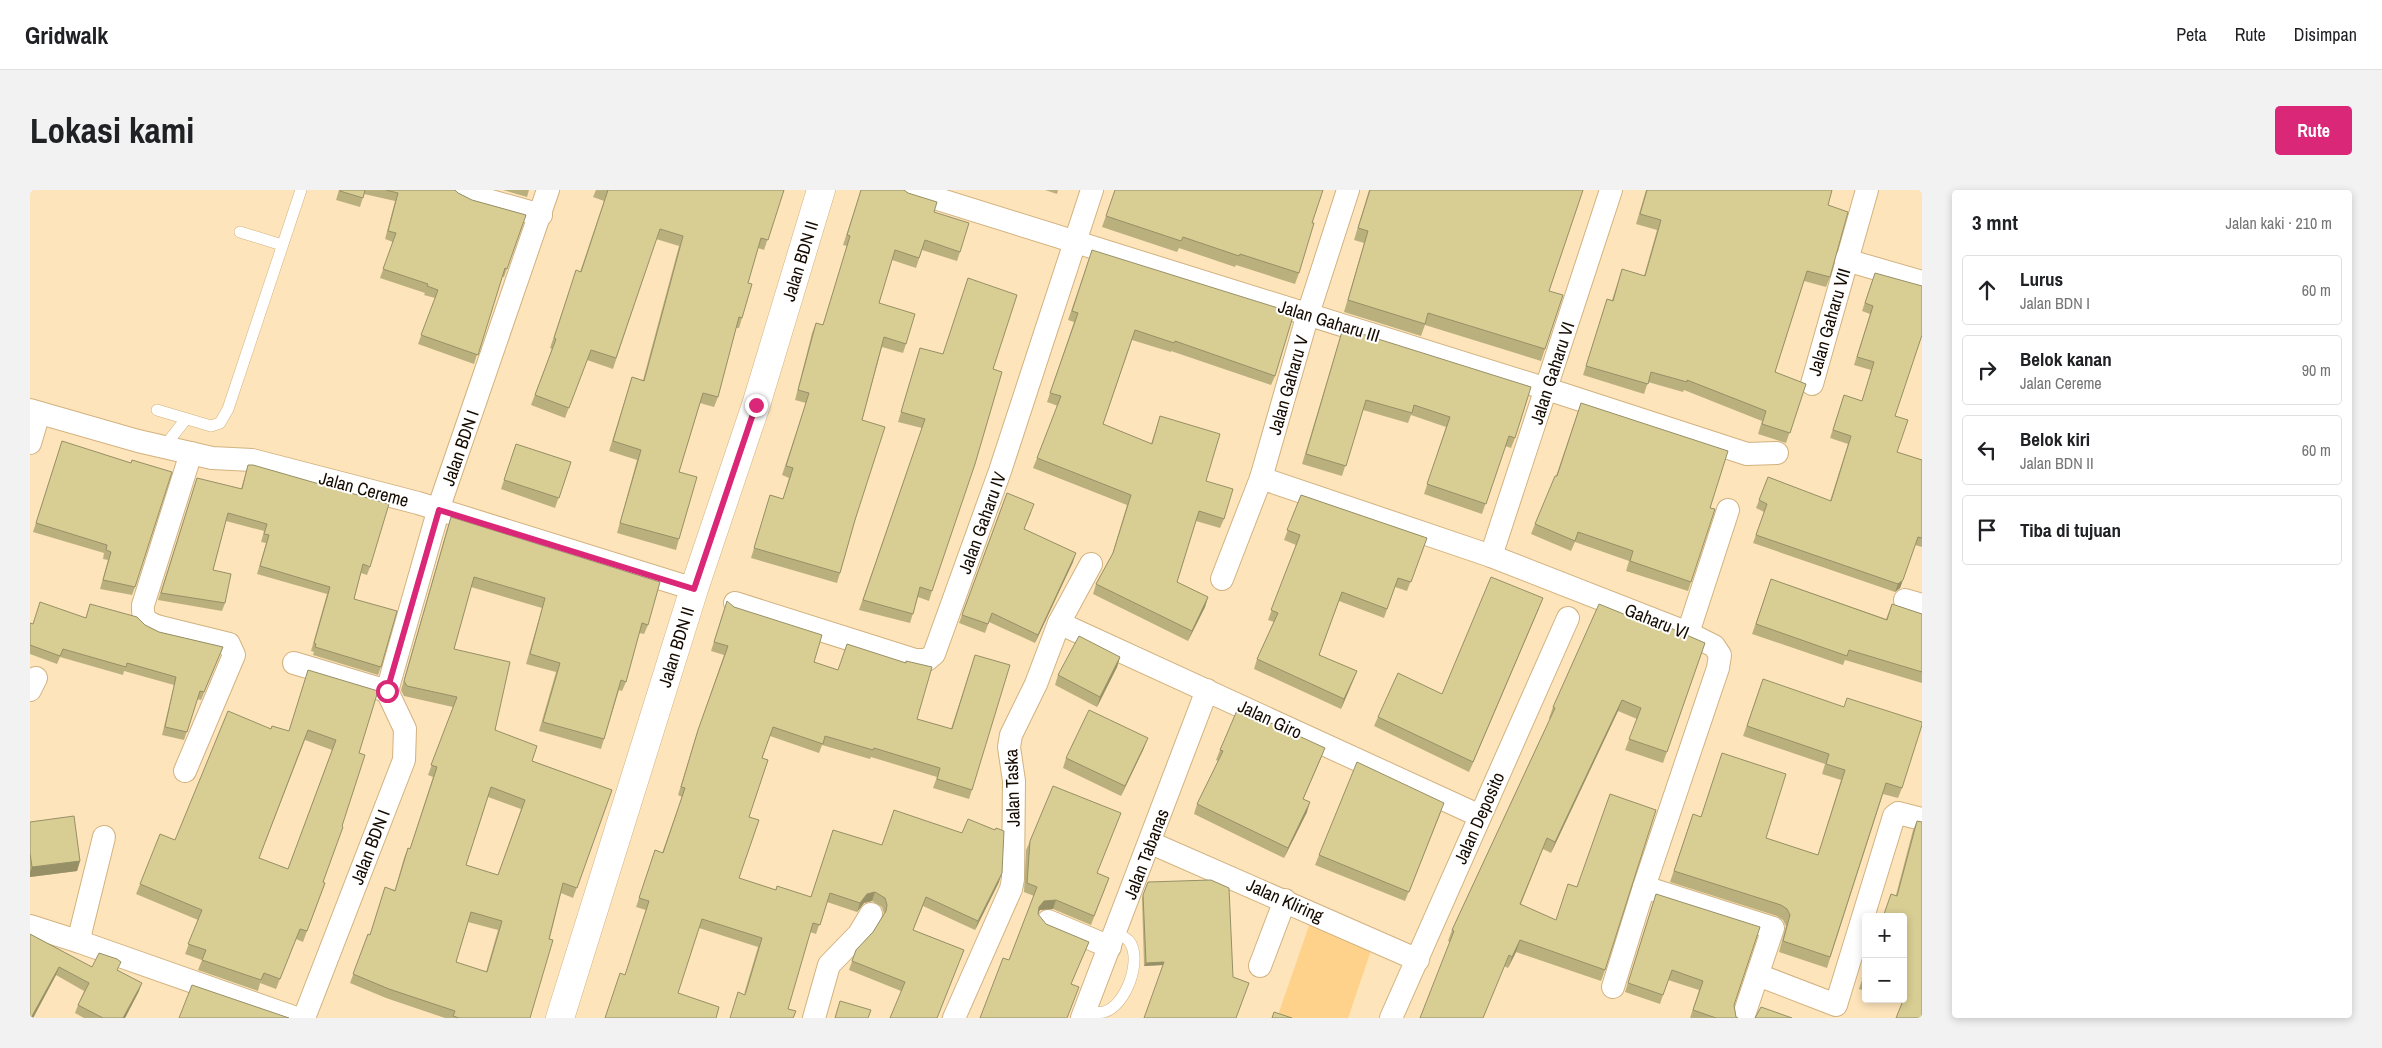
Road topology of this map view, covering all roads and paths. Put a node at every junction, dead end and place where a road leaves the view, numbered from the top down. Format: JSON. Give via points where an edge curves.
{"nodes":[{"id":1,"x":301,"y":190,"type":"edge"},
{"id":2,"x":461,"y":190,"type":"edge"},
{"id":3,"x":548,"y":190,"type":"edge"},
{"id":4,"x":821,"y":190,"type":"edge"},
{"id":5,"x":909,"y":190,"type":"edge"},
{"id":6,"x":1092,"y":190,"type":"edge"},
{"id":7,"x":1348,"y":190,"type":"edge"},
{"id":8,"x":1612,"y":190,"type":"edge"},
{"id":9,"x":1867,"y":190,"type":"edge"},
{"id":10,"x":541,"y":215,"type":"junction"},
{"id":11,"x":240,"y":232,"type":"dead end"},
{"id":12,"x":1076,"y":242,"type":"junction"},
{"id":13,"x":282,"y":245,"type":"junction"},
{"id":14,"x":1846,"y":260,"type":"junction"},
{"id":15,"x":1922,"y":282,"type":"edge"},
{"id":16,"x":1308,"y":314,"type":"junction"},
{"id":17,"x":1812,"y":384,"type":"dead end"},
{"id":18,"x":1546,"y":389,"type":"junction"},
{"id":19,"x":156,"y":410,"type":"dead end"},
{"id":20,"x":35,"y":411,"type":"edge"},
{"id":21,"x":186,"y":419,"type":"junction"},
{"id":22,"x":30,"y":443,"type":"edge"},
{"id":23,"x":164,"y":447,"type":"junction"},
{"id":24,"x":191,"y":453,"type":"junction"},
{"id":25,"x":1777,"y":453,"type":"dead end"},
{"id":26,"x":1261,"y":478,"type":"junction"},
{"id":27,"x":439,"y":510,"type":"junction"},
{"id":28,"x":1728,"y":510,"type":"dead end"},
{"id":29,"x":1491,"y":556,"type":"junction"},
{"id":30,"x":1091,"y":564,"type":"dead end"},
{"id":31,"x":1222,"y":579,"type":"dead end"},
{"id":32,"x":694,"y":589,"type":"junction"},
{"id":33,"x":735,"y":603,"type":"dead end"},
{"id":34,"x":1568,"y":618,"type":"dead end"},
{"id":35,"x":1059,"y":623,"type":"junction"},
{"id":36,"x":1688,"y":633,"type":"junction"},
{"id":37,"x":294,"y":663,"type":"dead end"},
{"id":38,"x":1207,"y":690,"type":"junction"},
{"id":39,"x":387,"y":691,"type":"junction"},
{"id":40,"x":185,"y":771,"type":"dead end"},
{"id":41,"x":1480,"y":816,"type":"junction"},
{"id":42,"x":1922,"y":819,"type":"edge"},
{"id":43,"x":104,"y":837,"type":"dead end"},
{"id":44,"x":1151,"y":843,"type":"junction"},
{"id":45,"x":1644,"y":887,"type":"junction"},
{"id":46,"x":1286,"y":900,"type":"junction"},
{"id":47,"x":871,"y":914,"type":"dead end"},
{"id":48,"x":1048,"y":921,"type":"dead end"},
{"id":49,"x":30,"y":926,"type":"edge"},
{"id":50,"x":1113,"y":940,"type":"junction"},
{"id":51,"x":80,"y":942,"type":"junction"},
{"id":52,"x":1418,"y":960,"type":"junction"},
{"id":53,"x":1260,"y":966,"type":"dead end"},
{"id":54,"x":1758,"y":975,"type":"junction"},
{"id":55,"x":1614,"y":987,"type":"dead end"},
{"id":56,"x":263,"y":1013,"type":"edge"},
{"id":57,"x":1083,"y":1015,"type":"edge"},
{"id":58,"x":296,"y":1018,"type":"edge"},
{"id":59,"x":304,"y":1018,"type":"edge"},
{"id":60,"x":560,"y":1018,"type":"edge"},
{"id":61,"x":814,"y":1018,"type":"edge"},
{"id":62,"x":954,"y":1018,"type":"edge"},
{"id":63,"x":1391,"y":1018,"type":"edge"},
{"id":64,"x":1742,"y":1018,"type":"edge"}],
"edges":[{"from":1,"to":13,"type":"lane"},
{"from":2,"to":10,"type":"street"},
{"from":3,"to":10,"type":"street","name":"Jalan BDN I"},
{"from":4,"to":32,"type":"street","name":"Jalan BDN II","via":[[756,405]]},
{"from":5,"to":12,"type":"street","name":"Jalan Gaharu III"},
{"from":6,"to":12,"type":"street","name":"Jalan Gaharu IV"},
{"from":7,"to":16,"type":"street","name":"Jalan Gaharu V"},
{"from":8,"to":18,"type":"street","name":"Jalan Gaharu VI"},
{"from":9,"to":14,"type":"street","name":"Jalan Gaharu VII"},
{"from":10,"to":27,"type":"street","name":"Jalan BDN I"},
{"from":11,"to":13,"type":"lane"},
{"from":12,"to":16,"type":"street","name":"Jalan Gaharu III"},
{"from":12,"to":33,"type":"street","name":"Jalan Gaharu IV","via":[[1000,471],[931,658],[915,660]]},
{"from":13,"to":21,"type":"lane","via":[[228,409],[220,423],[211,426]]},
{"from":14,"to":15,"type":"street","name":"Jalan Gaharu VII"},
{"from":14,"to":17,"type":"street","name":"Jalan Gaharu VII"},
{"from":16,"to":18,"type":"street","name":"Jalan Gaharu III"},
{"from":16,"to":26,"type":"street","name":"Jalan Gaharu V"},
{"from":18,"to":25,"type":"street","name":"Jalan Gaharu III","via":[[1747,454]]},
{"from":18,"to":29,"type":"street","name":"Jalan Gaharu VI"},
{"from":19,"to":21,"type":"lane"},
{"from":20,"to":22,"type":"street"},
{"from":20,"to":23,"type":"street","name":"Jalan Cereme","via":[[111,435]]},
{"from":21,"to":23,"type":"lane"},
{"from":23,"to":24,"type":"street","name":"Jalan Cereme"},
{"from":24,"to":27,"type":"street","name":"Jalan Cereme","via":[[212,458],[252,460]]},
{"from":24,"to":40,"type":"street","via":[[143,605],[143,615],[149,623],[160,627],[229,644],[234,655]]},
{"from":26,"to":29,"type":"street","name":"Gaharu VI"},
{"from":26,"to":31,"type":"street","name":"Jalan Gaharu V"},
{"from":27,"to":32,"type":"street","name":"Jalan Cereme"},
{"from":27,"to":39,"type":"street","name":"Jalan BDN I"},
{"from":28,"to":36,"type":"street"},
{"from":29,"to":36,"type":"street","name":"Gaharu VI"},
{"from":30,"to":35,"type":"street","name":"Jalan Taska"},
{"from":32,"to":60,"type":"street","name":"Jalan BDN II"},
{"from":34,"to":41,"type":"street","name":"Jalan Deposito"},
{"from":35,"to":38,"type":"street","name":"Jalan Giro"},
{"from":35,"to":62,"type":"street","name":"Jalan Taska","via":[[1010,741],[1014,781],[1011,889]]},
{"from":36,"to":45,"type":"street","name":"Gaharu VI","via":[[1714,646],[1720,656],[1719,662]]},
{"from":37,"to":39,"type":"street"},
{"from":38,"to":41,"type":"street","name":"Jalan Giro"},
{"from":38,"to":44,"type":"street","name":"Jalan Tabanas"},
{"from":39,"to":59,"type":"street","name":"Jalan BDN I","via":[[405,729],[404,760]]},
{"from":41,"to":52,"type":"street","name":"Jalan Deposito"},
{"from":42,"to":54,"type":"street","via":[[1895,814],[1836,1005]]},
{"from":43,"to":51,"type":"street"},
{"from":44,"to":46,"type":"street","name":"Jalan Kliring"},
{"from":44,"to":50,"type":"street","name":"Jalan Tabanas"},
{"from":45,"to":54,"type":"street","via":[[1771,926],[1773,931]]},
{"from":45,"to":55,"type":"street","name":"Gaharu VI"},
{"from":46,"to":52,"type":"street","name":"Jalan Kliring"},
{"from":46,"to":53,"type":"street"},
{"from":47,"to":61,"type":"street","via":[[859,934],[829,965]]},
{"from":48,"to":50,"type":"street"},
{"from":49,"to":51,"type":"street"},
{"from":50,"to":57,"type":"street","name":"Jalan Tabanas"},
{"from":50,"to":57,"type":"lane","via":[[1129,941],[1135,956],[1131,982],[1119,1001],[1106,1012]]},
{"from":51,"to":56,"type":"street"},
{"from":52,"to":63,"type":"street","name":"Jalan Deposito"},
{"from":54,"to":64,"type":"street"},
{"from":56,"to":58,"type":"street"}]}
